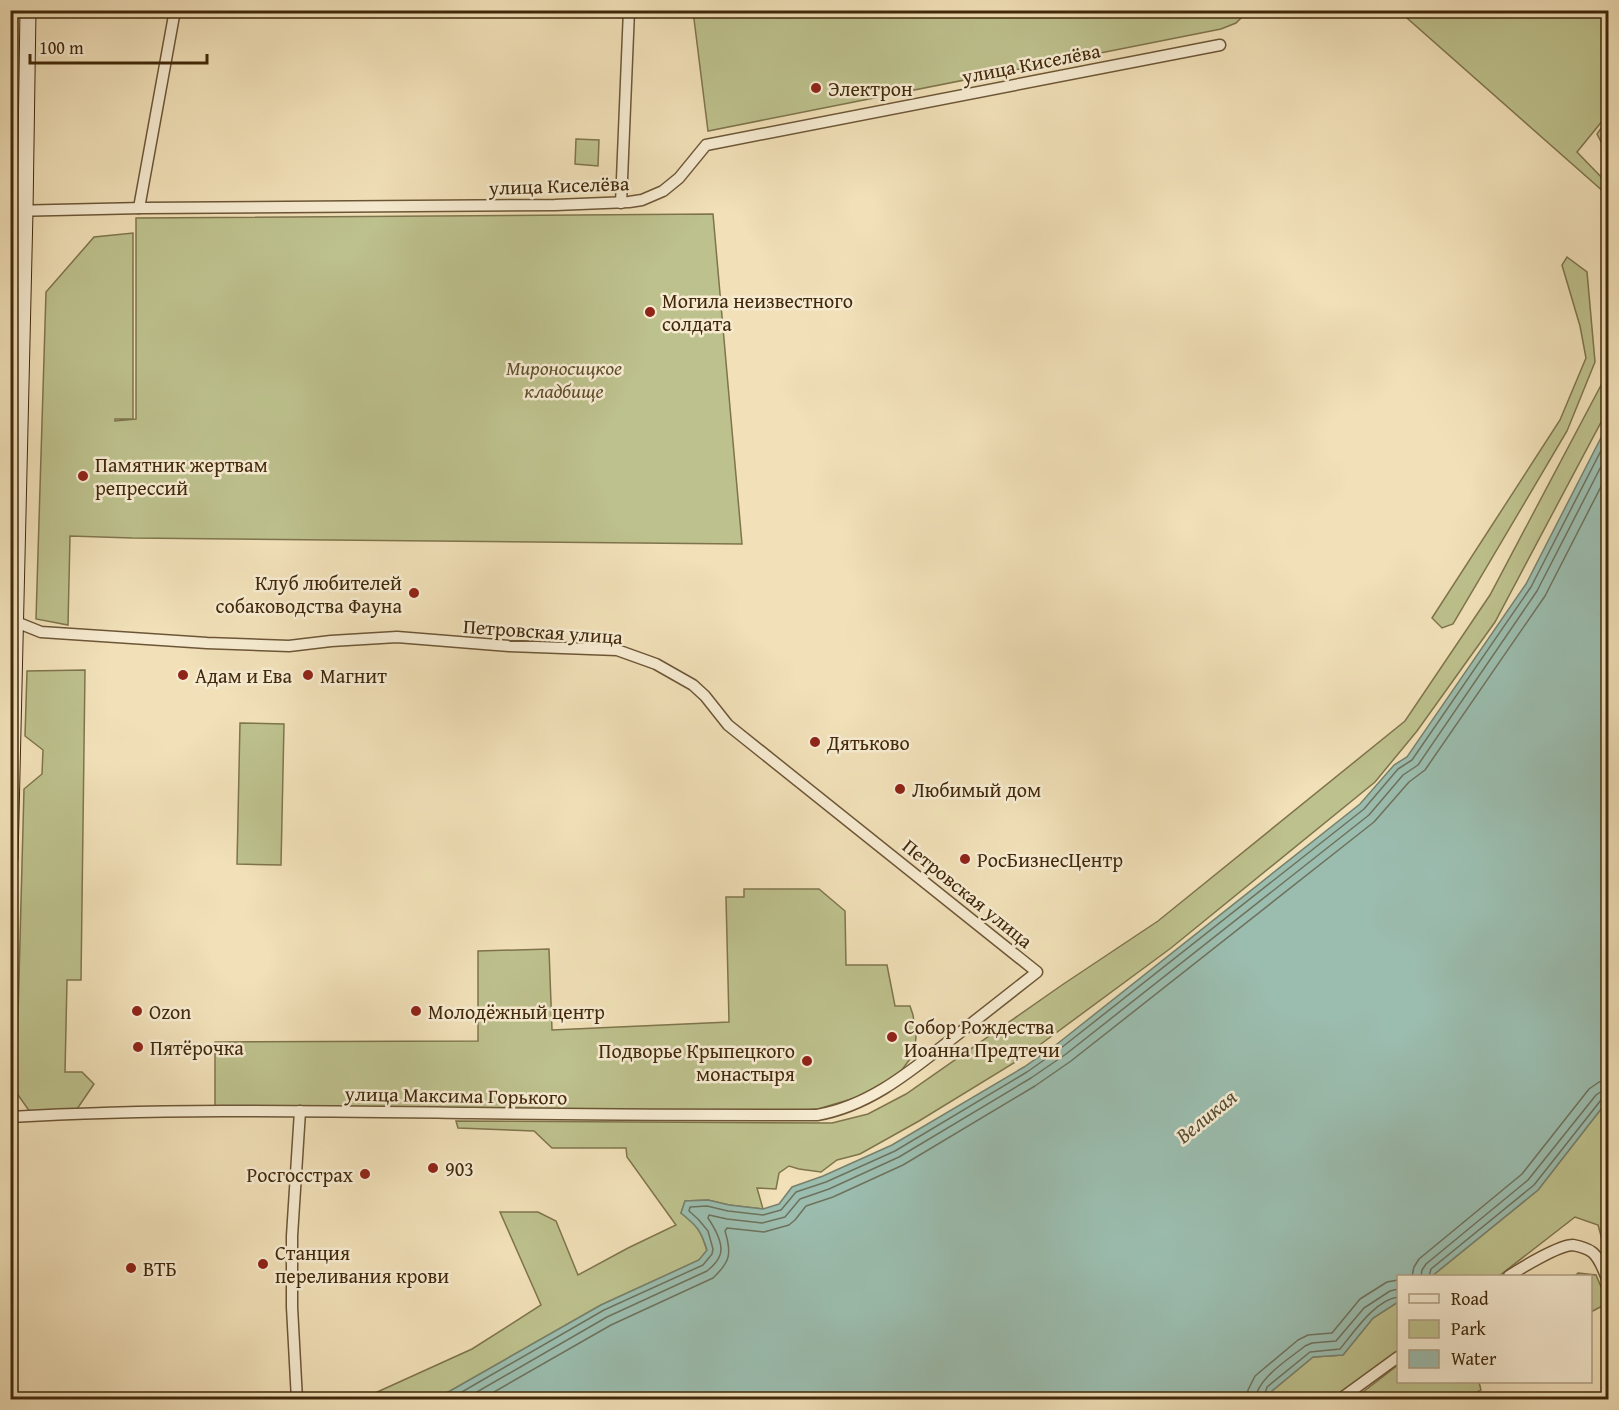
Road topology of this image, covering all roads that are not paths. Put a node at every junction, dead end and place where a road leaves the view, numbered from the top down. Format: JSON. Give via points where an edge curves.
{"nodes":[{"id":1,"x":28,"y":10,"type":"edge"},
{"id":2,"x":174,"y":10,"type":"edge"},
{"id":3,"x":629,"y":10,"type":"edge"},
{"id":4,"x":1220,"y":45,"type":"dead end"},
{"id":5,"x":621,"y":203,"type":"junction"},
{"id":6,"x":139,"y":208,"type":"junction"},
{"id":7,"x":18,"y":211,"type":"edge"},
{"id":8,"x":13,"y":622,"type":"edge"},
{"id":9,"x":10,"y":859,"type":"edge"},
{"id":10,"x":1037,"y":972,"type":"joint"},
{"id":11,"x":300,"y":1111,"type":"junction"},
{"id":12,"x":10,"y":1117,"type":"edge"},
{"id":13,"x":1511,"y":1275,"type":"edge"},
{"id":14,"x":1608,"y":1281,"type":"edge"},
{"id":15,"x":1397,"y":1358,"type":"edge"},
{"id":16,"x":297,"y":1400,"type":"edge"},
{"id":17,"x":1339,"y":1400,"type":"edge"}],
"edges":[{"from":1,"to":7,"type":"main road"},
{"from":2,"to":6,"type":"street"},
{"from":3,"to":5,"type":"street"},
{"from":4,"to":5,"type":"street","name":"улица Киселёва","via":[[706,145],[663,191]]},
{"from":5,"to":6,"type":"street","name":"улица Киселёва"},
{"from":6,"to":7,"type":"street","name":"улица Киселёва"},
{"from":7,"to":8,"type":"main road"},
{"from":8,"to":9,"type":"main road"},
{"from":8,"to":10,"type":"street","name":"Петровская улица","via":[[41,633],[207,643],[289,646],[397,638],[617,650],[656,664],[693,685],[728,725]]},
{"from":10,"to":11,"type":"street","name":"улица Максима Горького","via":[[892,1084],[833,1112],[590,1115]]},
{"from":11,"to":12,"type":"street","name":"улица Максима Горького"},
{"from":11,"to":16,"type":"street","via":[[292,1236]]},
{"from":13,"to":14,"type":"street","via":[[1574,1245],[1591,1251]]},
{"from":15,"to":17,"type":"street"}]}
